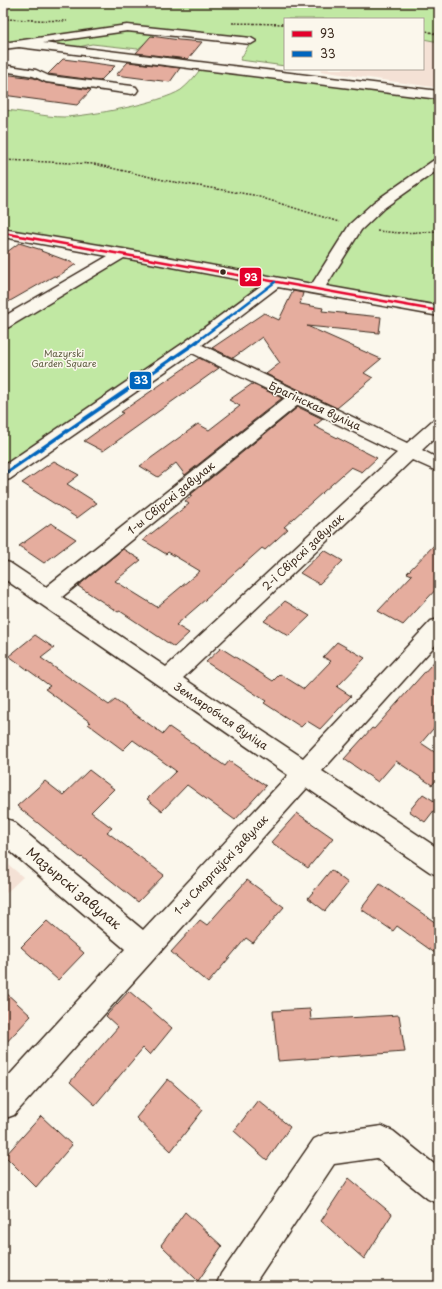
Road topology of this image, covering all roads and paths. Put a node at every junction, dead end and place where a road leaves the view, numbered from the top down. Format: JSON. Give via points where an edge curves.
{"nodes":[{"id":1,"x":424,"y":30,"type":"edge"},
{"id":2,"x":439,"y":35,"type":"edge"},
{"id":3,"x":251,"y":41,"type":"dead end"},
{"id":4,"x":21,"y":44,"type":"junction"},
{"id":5,"x":3,"y":46,"type":"edge"},
{"id":6,"x":3,"y":68,"type":"edge"},
{"id":7,"x":132,"y":90,"type":"dead end"},
{"id":8,"x":434,"y":91,"type":"edge"},
{"id":9,"x":3,"y":160,"type":"edge"},
{"id":10,"x":439,"y":163,"type":"edge"},
{"id":11,"x":355,"y":227,"type":"junction"},
{"id":12,"x":439,"y":230,"type":"edge"},
{"id":13,"x":3,"y":233,"type":"edge"},
{"id":14,"x":124,"y":253,"type":"junction"},
{"id":15,"x":275,"y":282,"type":"junction"},
{"id":16,"x":316,"y":290,"type":"junction"},
{"id":17,"x":439,"y":311,"type":"edge"},
{"id":18,"x":3,"y":324,"type":"edge"},
{"id":19,"x":191,"y":346,"type":"junction"},
{"id":20,"x":296,"y":398,"type":"junction"},
{"id":21,"x":439,"y":424,"type":"edge"},
{"id":22,"x":410,"y":451,"type":"junction"},
{"id":23,"x":439,"y":466,"type":"edge"},
{"id":24,"x":3,"y":475,"type":"edge"},
{"id":25,"x":3,"y":568,"type":"edge"},
{"id":26,"x":47,"y":598,"type":"junction"},
{"id":27,"x":439,"y":627,"type":"edge"},
{"id":28,"x":167,"y":679,"type":"junction"},
{"id":29,"x":305,"y":774,"type":"junction"},
{"id":30,"x":3,"y":829,"type":"edge"},
{"id":31,"x":439,"y":864,"type":"edge"},
{"id":32,"x":144,"y":948,"type":"junction"},
{"id":33,"x":3,"y":1104,"type":"edge"},
{"id":34,"x":439,"y":1188,"type":"edge"},
{"id":35,"x":233,"y":1286,"type":"edge"}],
"edges":[{"from":1,"to":2,"type":"path"},
{"from":3,"to":4,"type":"street","via":[[127,28]]},
{"from":4,"to":5,"type":"street"},
{"from":4,"to":8,"type":"street"},
{"from":6,"to":7,"type":"street","via":[[36,73],[46,79]]},
{"from":9,"to":11,"type":"path","via":[[94,164],[168,181],[253,195]]},
{"from":10,"to":11,"type":"street","via":[[379,205]]},
{"from":11,"to":12,"type":"path","via":[[393,234]]},
{"from":11,"to":16,"type":"street"},
{"from":13,"to":14,"type":"street"},
{"from":14,"to":15,"type":"street"},
{"from":14,"to":18,"type":"street"},
{"from":15,"to":16,"type":"street"},
{"from":15,"to":19,"type":"street"},
{"from":16,"to":17,"type":"street"},
{"from":19,"to":20,"type":"street","name":"Брагінская вуліца"},
{"from":19,"to":24,"type":"street"},
{"from":20,"to":22,"type":"street","name":"Брагінская вуліца"},
{"from":20,"to":26,"type":"street","name":"1-ы Свірскі завулак"},
{"from":21,"to":22,"type":"street","name":"2-і Свірскі завулак"},
{"from":22,"to":23,"type":"street","name":"Брагінская вуліца"},
{"from":22,"to":28,"type":"street","name":"2-і Свірскі завулак"},
{"from":25,"to":26,"type":"street","name":"Земляробчая вуліца"},
{"from":26,"to":28,"type":"street","name":"Земляробчая вуліца"},
{"from":27,"to":29,"type":"street","name":"1-ы Сморгаўскі завулак"},
{"from":28,"to":29,"type":"street","name":"Земляробчая вуліца"},
{"from":29,"to":31,"type":"street","name":"Земляробчая вуліца"},
{"from":29,"to":32,"type":"street","name":"1-ы Сморгаўскі завулак"},
{"from":30,"to":32,"type":"street","name":"Мазырскі завулак"},
{"from":32,"to":33,"type":"street","name":"1-ы Сморгаўскі завулак"},
{"from":34,"to":35,"type":"street","via":[[382,1142],[325,1150]]}]}
